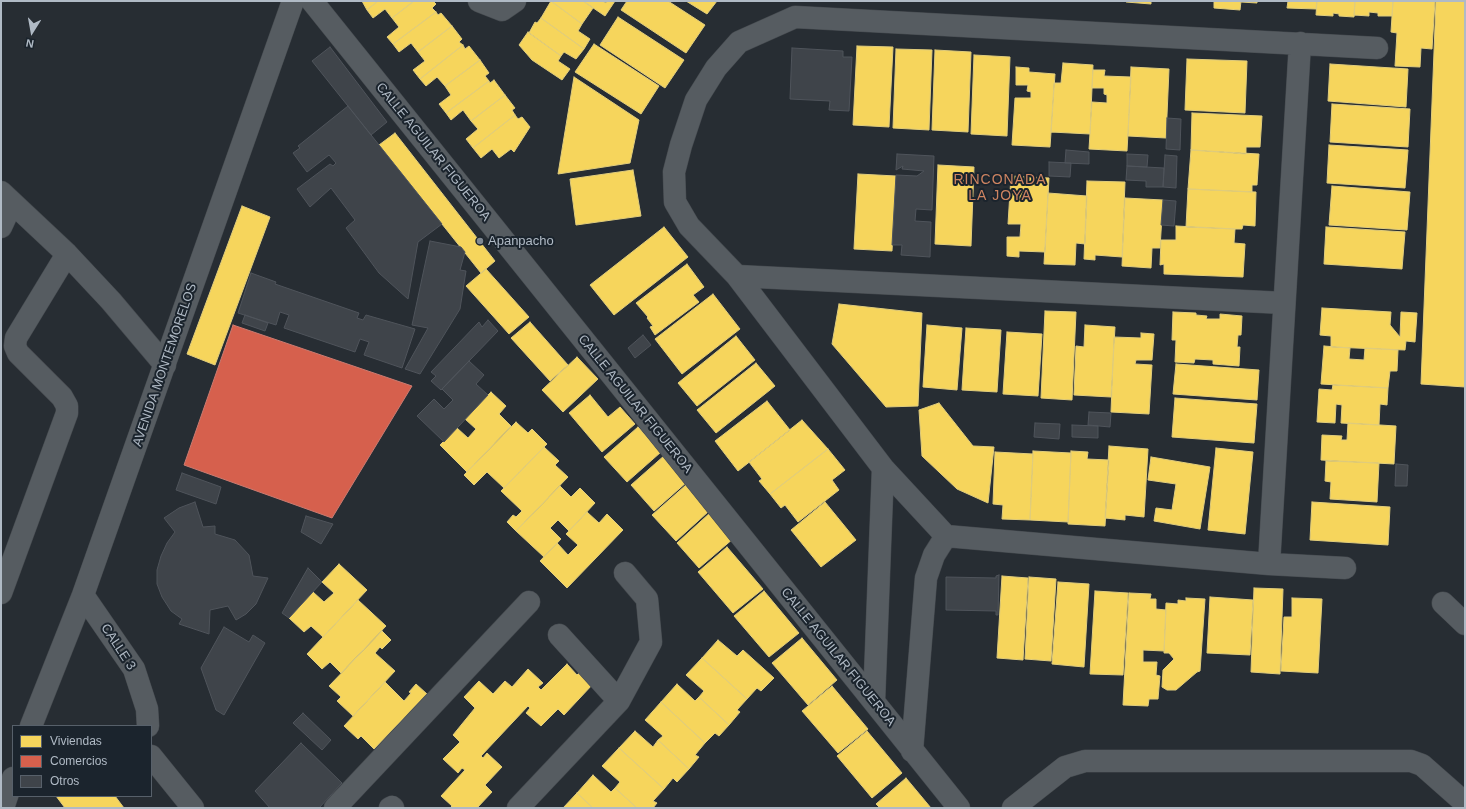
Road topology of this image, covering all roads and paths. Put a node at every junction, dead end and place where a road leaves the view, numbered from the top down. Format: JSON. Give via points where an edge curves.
{"nodes":[{"id":1,"x":293,"y":1,"type":"edge"},
{"id":2,"x":312,"y":1,"type":"edge"},
{"id":3,"x":479,"y":1,"type":"edge"},
{"id":4,"x":515,"y":1,"type":"edge"},
{"id":5,"x":1300,"y":44,"type":"junction"},
{"id":6,"x":1377,"y":48,"type":"dead end"},
{"id":7,"x":7,"y":198,"type":"edge"},
{"id":8,"x":1,"y":227,"type":"edge"},
{"id":9,"x":67,"y":254,"type":"junction"},
{"id":10,"x":737,"y":276,"type":"junction"},
{"id":11,"x":1284,"y":303,"type":"junction"},
{"id":12,"x":165,"y":365,"type":"junction"},
{"id":13,"x":883,"y":468,"type":"junction"},
{"id":14,"x":946,"y":536,"type":"junction"},
{"id":15,"x":1269,"y":564,"type":"junction"},
{"id":16,"x":1345,"y":568,"type":"dead end"},
{"id":17,"x":625,"y":573,"type":"dead end"},
{"id":18,"x":1,"y":593,"type":"edge"},
{"id":19,"x":83,"y":595,"type":"junction"},
{"id":20,"x":529,"y":602,"type":"dead end"},
{"id":21,"x":1443,"y":603,"type":"dead end"},
{"id":22,"x":1465,"y":624,"type":"edge"},
{"id":23,"x":559,"y":635,"type":"dead end"},
{"id":24,"x":619,"y":701,"type":"junction"},
{"id":25,"x":874,"y":702,"type":"junction"},
{"id":26,"x":31,"y":725,"type":"edge"},
{"id":27,"x":148,"y":725,"type":"edge"},
{"id":28,"x":912,"y":751,"type":"junction"},
{"id":29,"x":152,"y":757,"type":"edge"},
{"id":30,"x":12,"y":781,"type":"edge"},
{"id":31,"x":1465,"y":803,"type":"edge"},
{"id":32,"x":3,"y":808,"type":"edge"},
{"id":33,"x":193,"y":808,"type":"edge"},
{"id":34,"x":335,"y":808,"type":"edge"},
{"id":35,"x":390,"y":808,"type":"edge"},
{"id":36,"x":393,"y":808,"type":"edge"},
{"id":37,"x":518,"y":808,"type":"edge"},
{"id":38,"x":959,"y":808,"type":"edge"},
{"id":39,"x":1013,"y":808,"type":"edge"}],
"edges":[{"from":1,"to":12,"type":"street","name":"AVENIDA MONTEMORELOS"},
{"from":2,"to":25,"type":"street","name":"CALLE AGUILAR FIGUEROA"},
{"from":3,"to":4,"type":"street","via":[[502,10]]},
{"from":5,"to":6,"type":"street"},
{"from":5,"to":10,"type":"street","via":[[795,17],[739,42],[716,68],[696,100],[674,172],[675,202],[689,226]]},
{"from":5,"to":11,"type":"street"},
{"from":7,"to":8,"type":"street"},
{"from":7,"to":9,"type":"street"},
{"from":9,"to":12,"type":"street"},
{"from":9,"to":18,"type":"street","via":[[16,338],[15,346],[18,353],[62,397],[67,413]]},
{"from":10,"to":11,"type":"street"},
{"from":10,"to":13,"type":"street"},
{"from":11,"to":15,"type":"street"},
{"from":12,"to":19,"type":"street","name":"AVENIDA MONTEMORELOS"},
{"from":13,"to":14,"type":"street"},
{"from":13,"to":25,"type":"street"},
{"from":14,"to":15,"type":"street"},
{"from":14,"to":28,"type":"street","via":[[934,555],[926,578]]},
{"from":15,"to":16,"type":"street"},
{"from":17,"to":24,"type":"street","via":[[646,599],[651,642]]},
{"from":19,"to":26,"type":"street","name":"AVENIDA MONTEMORELOS"},
{"from":19,"to":27,"type":"street","name":"CALLE 3","via":[[134,669],[147,709]]},
{"from":20,"to":34,"type":"street"},
{"from":21,"to":22,"type":"street"},
{"from":23,"to":24,"type":"street"},
{"from":24,"to":37,"type":"street"},
{"from":25,"to":28,"type":"street","name":"CALLE AGUILAR FIGUEROA"},
{"from":28,"to":38,"type":"street","name":"CALLE AGUILAR FIGUEROA"},
{"from":29,"to":33,"type":"street"},
{"from":30,"to":32,"type":"street"},
{"from":31,"to":39,"type":"street","via":[[1422,765],[1405,760],[1093,761],[1074,763],[1065,768]]},
{"from":35,"to":36,"type":"street"}]}
